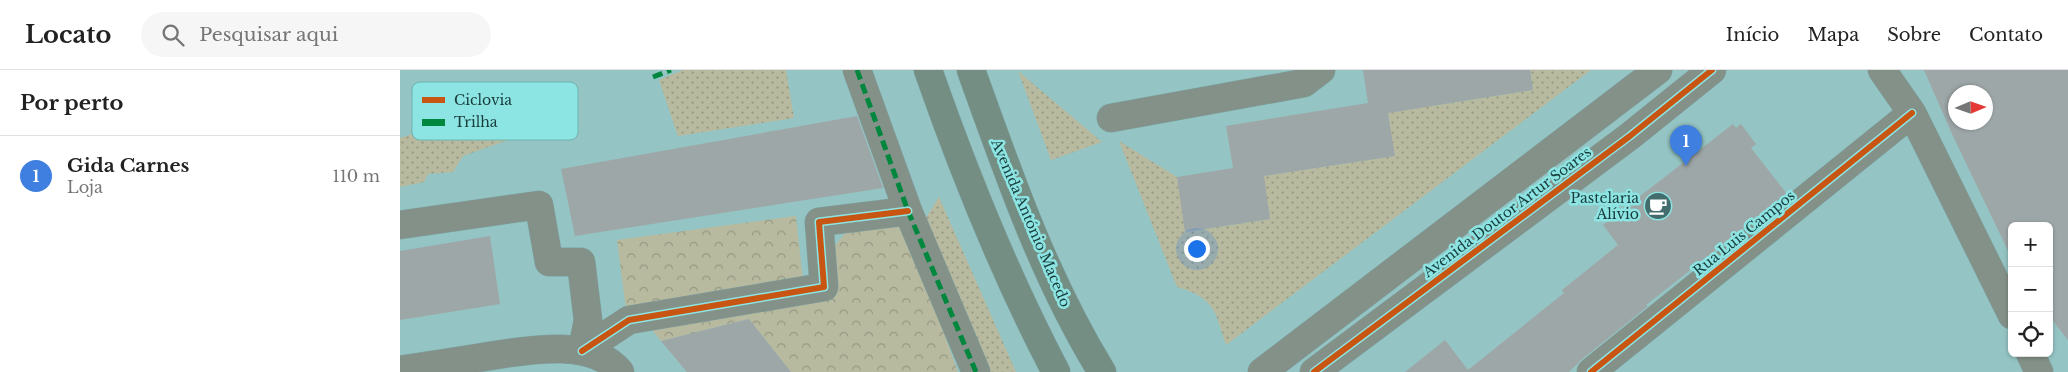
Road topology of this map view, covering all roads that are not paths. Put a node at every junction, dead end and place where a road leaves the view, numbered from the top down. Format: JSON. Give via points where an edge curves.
{"nodes":[{"id":1,"x":857,"y":70,"type":"edge"},
{"id":2,"x":928,"y":70,"type":"edge"},
{"id":3,"x":971,"y":70,"type":"edge"},
{"id":4,"x":1321,"y":70,"type":"edge"},
{"id":5,"x":1658,"y":70,"type":"edge"},
{"id":6,"x":1712,"y":70,"type":"edge"},
{"id":7,"x":1882,"y":70,"type":"edge"},
{"id":8,"x":1912,"y":113,"type":"junction"},
{"id":9,"x":1111,"y":118,"type":"dead end"},
{"id":10,"x":908,"y":211,"type":"junction"},
{"id":11,"x":400,"y":225,"type":"edge"},
{"id":12,"x":2011,"y":312,"type":"edge"},
{"id":13,"x":582,"y":351,"type":"junction"},
{"id":14,"x":2032,"y":357,"type":"edge"},
{"id":15,"x":400,"y":370,"type":"edge"},
{"id":16,"x":620,"y":372,"type":"edge"},
{"id":17,"x":976,"y":372,"type":"edge"},
{"id":18,"x":1056,"y":372,"type":"edge"},
{"id":19,"x":1102,"y":372,"type":"edge"},
{"id":20,"x":1262,"y":372,"type":"edge"},
{"id":21,"x":1314,"y":372,"type":"edge"},
{"id":22,"x":1591,"y":372,"type":"edge"},
{"id":23,"x":2038,"y":372,"type":"edge"}],
"edges":[{"from":1,"to":10,"type":"street"},
{"from":2,"to":18,"type":"highway","via":[[1002,260]]},
{"from":3,"to":19,"type":"highway","name":"Avenida António Macedo","via":[[1036,242],[1081,338]]},
{"from":4,"to":9,"type":"street","via":[[1304,82]]},
{"from":5,"to":20,"type":"street","name":"Avenida Doutor Artur Soares"},
{"from":6,"to":21,"type":"street","name":"Avenida Doutor Artur Soares","via":[[1630,136]]},
{"from":7,"to":8,"type":"street"},
{"from":8,"to":12,"type":"street"},
{"from":8,"to":22,"type":"street","name":"Rua Luis Campos"},
{"from":10,"to":13,"type":"street","via":[[819,222],[824,287],[629,320]]},
{"from":10,"to":17,"type":"street"},
{"from":11,"to":13,"type":"street","via":[[539,205],[549,262],[581,262],[588,320]]},
{"from":13,"to":15,"type":"street","via":[[538,348]]},
{"from":13,"to":16,"type":"street","via":[[613,363]]},
{"from":14,"to":23,"type":"street"}]}
